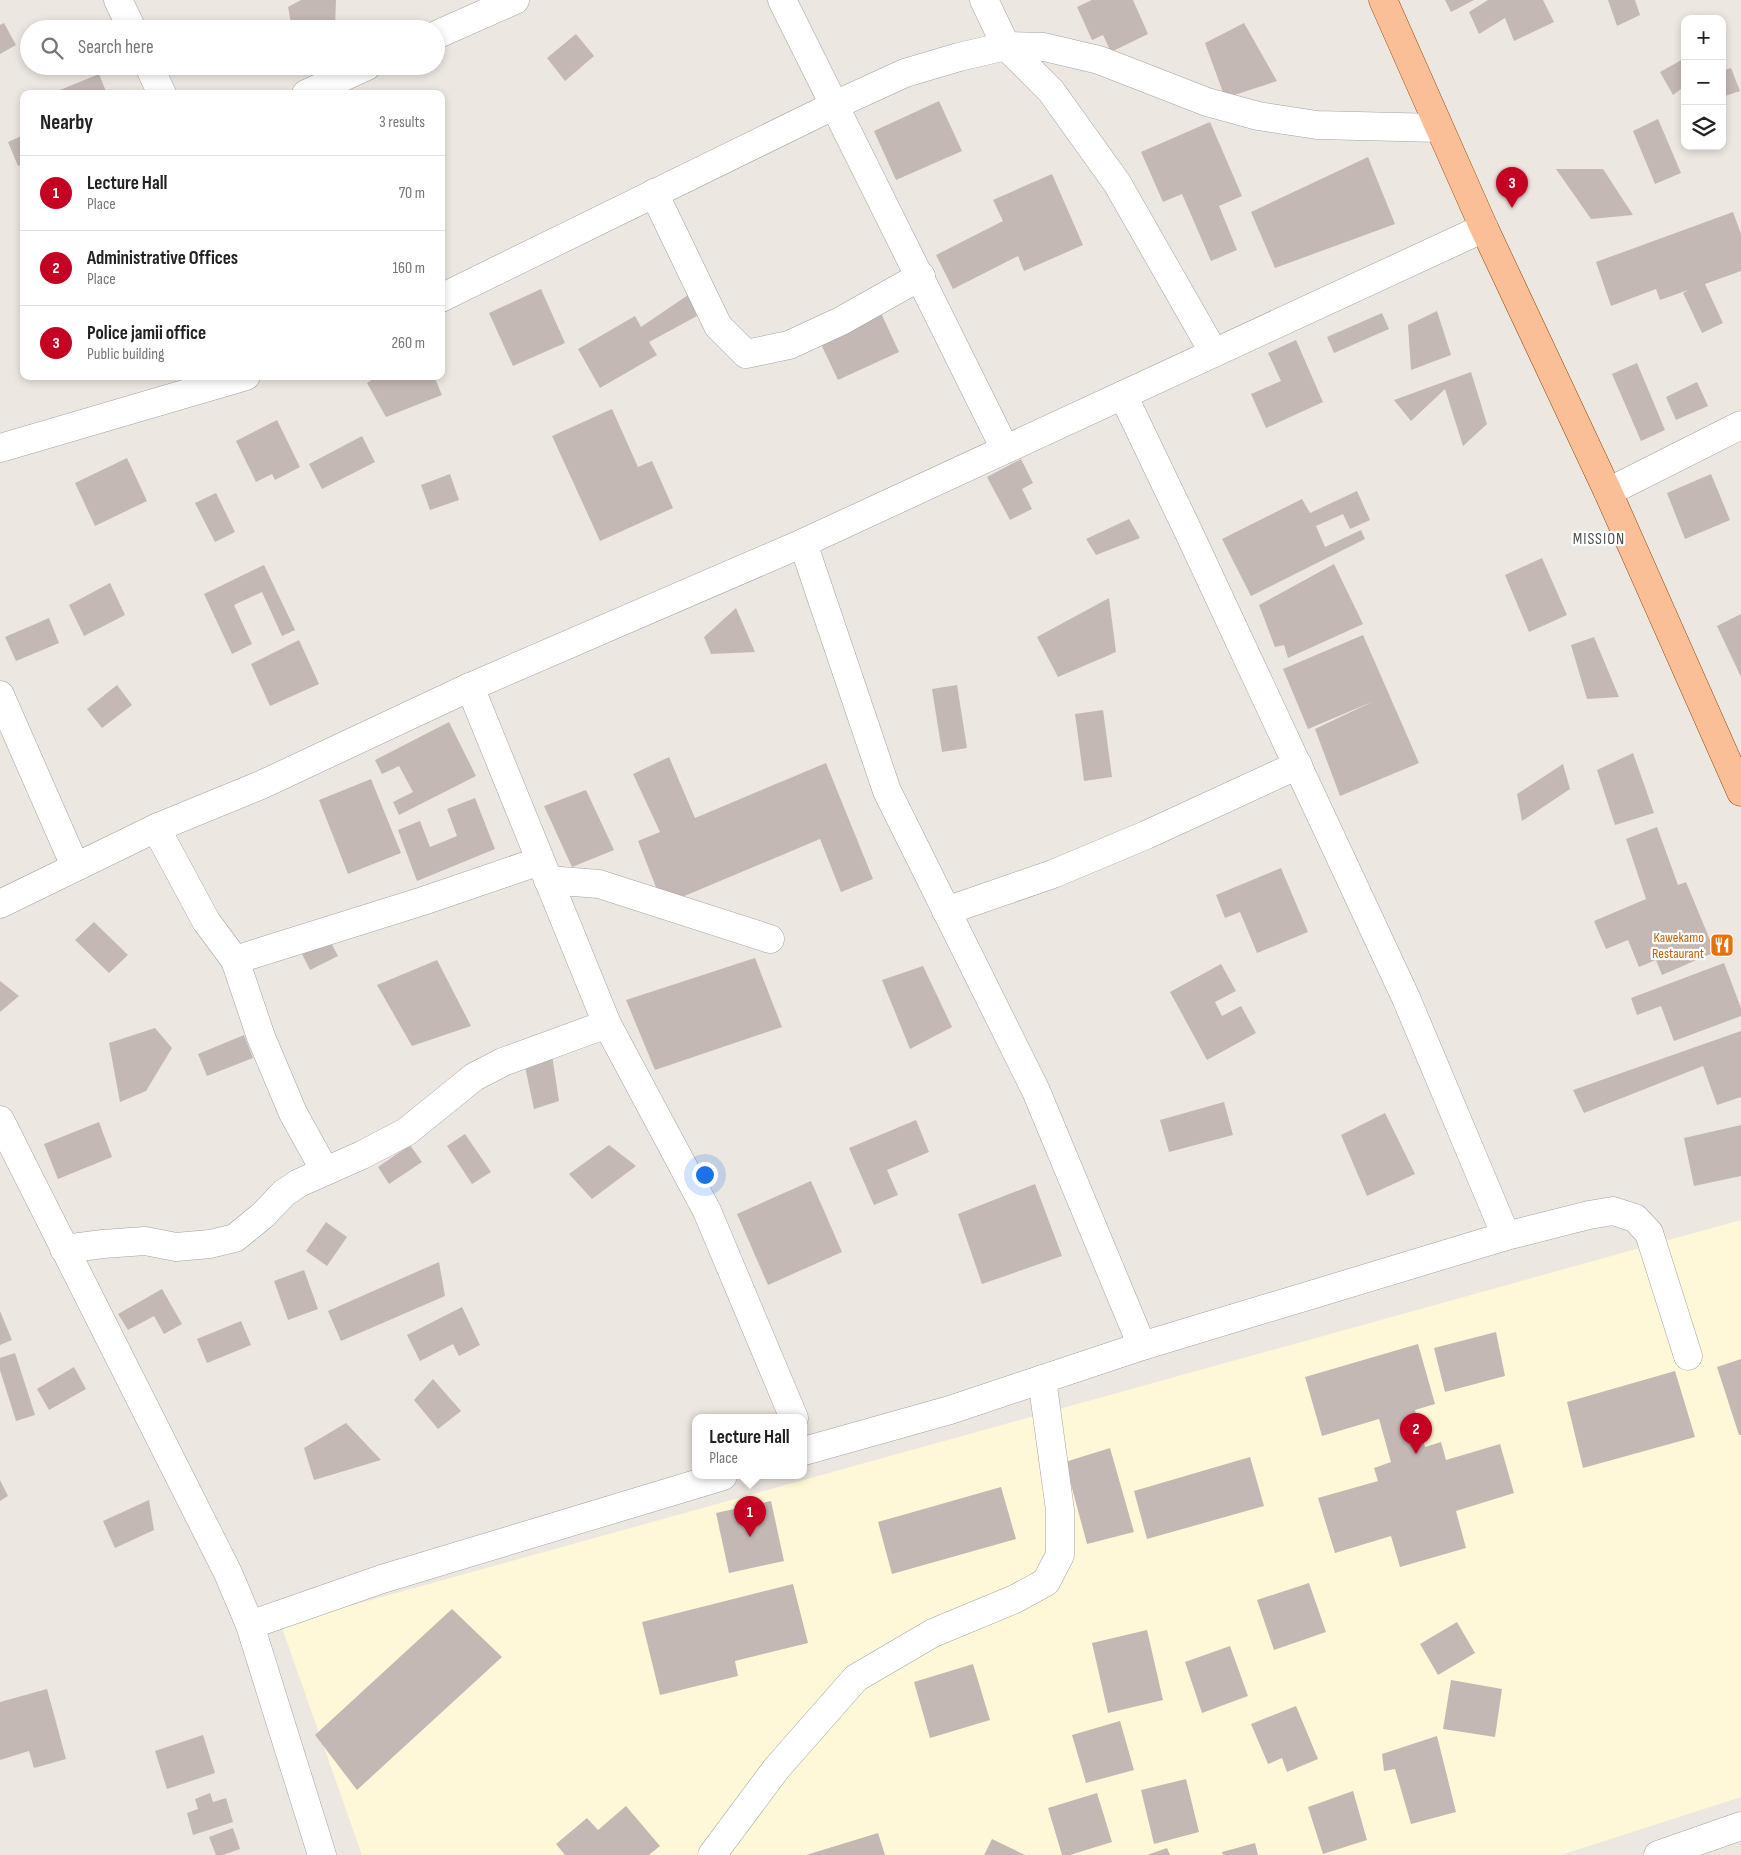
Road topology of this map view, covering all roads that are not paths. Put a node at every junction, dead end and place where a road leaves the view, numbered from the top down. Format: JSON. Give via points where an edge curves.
{"nodes":[{"id":1,"x":118,"y":0,"type":"edge"},
{"id":2,"x":515,"y":0,"type":"edge"},
{"id":3,"x":782,"y":0,"type":"edge"},
{"id":4,"x":984,"y":0,"type":"edge"},
{"id":5,"x":1383,"y":0,"type":"edge"},
{"id":6,"x":128,"y":20,"type":"edge"},
{"id":7,"x":445,"y":31,"type":"edge"},
{"id":8,"x":1006,"y":46,"type":"junction"},
{"id":9,"x":153,"y":75,"type":"edge"},
{"id":10,"x":347,"y":75,"type":"edge"},
{"id":11,"x":160,"y":90,"type":"edge"},
{"id":12,"x":315,"y":90,"type":"edge"},
{"id":13,"x":835,"y":105,"type":"junction"},
{"id":14,"x":1439,"y":128,"type":"junction"},
{"id":15,"x":654,"y":193,"type":"junction"},
{"id":16,"x":1484,"y":228,"type":"junction"},
{"id":17,"x":920,"y":276,"type":"junction"},
{"id":18,"x":445,"y":296,"type":"edge"},
{"id":19,"x":1214,"y":353,"type":"junction"},
{"id":20,"x":232,"y":380,"type":"edge"},
{"id":21,"x":1123,"y":395,"type":"junction"},
{"id":22,"x":1741,"y":425,"type":"edge"},
{"id":23,"x":0,"y":448,"type":"edge"},
{"id":24,"x":1005,"y":449,"type":"junction"},
{"id":25,"x":1608,"y":492,"type":"junction"},
{"id":26,"x":803,"y":543,"type":"junction"},
{"id":27,"x":470,"y":687,"type":"junction"},
{"id":28,"x":0,"y":695,"type":"edge"},
{"id":29,"x":1298,"y":765,"type":"junction"},
{"id":30,"x":1741,"y":792,"type":"edge"},
{"id":31,"x":156,"y":828,"type":"junction"},
{"id":32,"x":75,"y":866,"type":"junction"},
{"id":33,"x":544,"y":871,"type":"junction"},
{"id":34,"x":0,"y":904,"type":"edge"},
{"id":35,"x":946,"y":911,"type":"junction"},
{"id":36,"x":770,"y":939,"type":"dead end"},
{"id":37,"x":235,"y":960,"type":"junction"},
{"id":38,"x":607,"y":1024,"type":"junction"},
{"id":39,"x":0,"y":1120,"type":"edge"},
{"id":40,"x":324,"y":1171,"type":"junction"},
{"id":41,"x":1506,"y":1236,"type":"junction"},
{"id":42,"x":64,"y":1249,"type":"junction"},
{"id":43,"x":1142,"y":1346,"type":"junction"},
{"id":44,"x":1688,"y":1356,"type":"dead end"},
{"id":45,"x":1042,"y":1379,"type":"junction"},
{"id":46,"x":792,"y":1414,"type":"edge"},
{"id":47,"x":807,"y":1447,"type":"edge"},
{"id":48,"x":713,"y":1479,"type":"edge"},
{"id":49,"x":250,"y":1625,"type":"junction"},
{"id":50,"x":1741,"y":1826,"type":"edge"},
{"id":51,"x":322,"y":1855,"type":"edge"},
{"id":52,"x":712,"y":1855,"type":"edge"},
{"id":53,"x":1658,"y":1855,"type":"edge"}],
"edges":[{"from":1,"to":6,"type":"street"},
{"from":2,"to":7,"type":"street"},
{"from":3,"to":13,"type":"street"},
{"from":4,"to":8,"type":"street"},
{"from":5,"to":14,"type":"main road"},
{"from":8,"to":13,"type":"street","via":[[905,73]]},
{"from":8,"to":14,"type":"street","via":[[1044,47],[1099,60],[1207,102],[1258,116],[1317,125]]},
{"from":8,"to":19,"type":"street","via":[[1050,91],[1117,182]]},
{"from":9,"to":11,"type":"street"},
{"from":10,"to":12,"type":"street"},
{"from":13,"to":15,"type":"street"},
{"from":13,"to":17,"type":"street"},
{"from":14,"to":16,"type":"main road"},
{"from":15,"to":17,"type":"street","via":[[718,326],[746,354],[789,345],[841,321]]},
{"from":15,"to":18,"type":"street"},
{"from":16,"to":19,"type":"street"},
{"from":16,"to":25,"type":"main road"},
{"from":17,"to":24,"type":"street"},
{"from":19,"to":21,"type":"street"},
{"from":20,"to":23,"type":"street"},
{"from":21,"to":24,"type":"street"},
{"from":21,"to":29,"type":"street"},
{"from":22,"to":25,"type":"street"},
{"from":24,"to":26,"type":"street"},
{"from":25,"to":30,"type":"main road"},
{"from":26,"to":27,"type":"street"},
{"from":26,"to":35,"type":"street","via":[[887,790]]},
{"from":27,"to":31,"type":"street","via":[[261,785]]},
{"from":27,"to":33,"type":"street"},
{"from":28,"to":32,"type":"street"},
{"from":29,"to":35,"type":"street","via":[[1146,836]]},
{"from":29,"to":41,"type":"street","via":[[1406,998]]},
{"from":31,"to":32,"type":"street"},
{"from":31,"to":37,"type":"street","via":[[206,921]]},
{"from":32,"to":34,"type":"street"},
{"from":33,"to":36,"type":"street","via":[[599,884]]},
{"from":33,"to":37,"type":"street","via":[[423,901]]},
{"from":33,"to":38,"type":"street"},
{"from":35,"to":43,"type":"street","via":[[1036,1091]]},
{"from":37,"to":40,"type":"street","via":[[293,1114]]},
{"from":38,"to":40,"type":"street","via":[[503,1062],[474,1077],[406,1132]]},
{"from":38,"to":46,"type":"street","via":[[707,1211]]},
{"from":39,"to":42,"type":"street"},
{"from":40,"to":42,"type":"street","via":[[284,1193],[235,1238],[176,1247],[145,1241]]},
{"from":41,"to":43,"type":"street"},
{"from":41,"to":44,"type":"street","via":[[1614,1211],[1635,1218],[1649,1233]]},
{"from":42,"to":49,"type":"street","via":[[228,1573]]},
{"from":43,"to":45,"type":"street"},
{"from":45,"to":47,"type":"street","via":[[950,1410]]},
{"from":45,"to":52,"type":"street","via":[[1060,1510],[1060,1555],[1046,1582],[1015,1599],[933,1633],[856,1678],[776,1769]]},
{"from":48,"to":49,"type":"street","via":[[382,1579]]},
{"from":49,"to":51,"type":"street"},
{"from":50,"to":53,"type":"street"}]}
